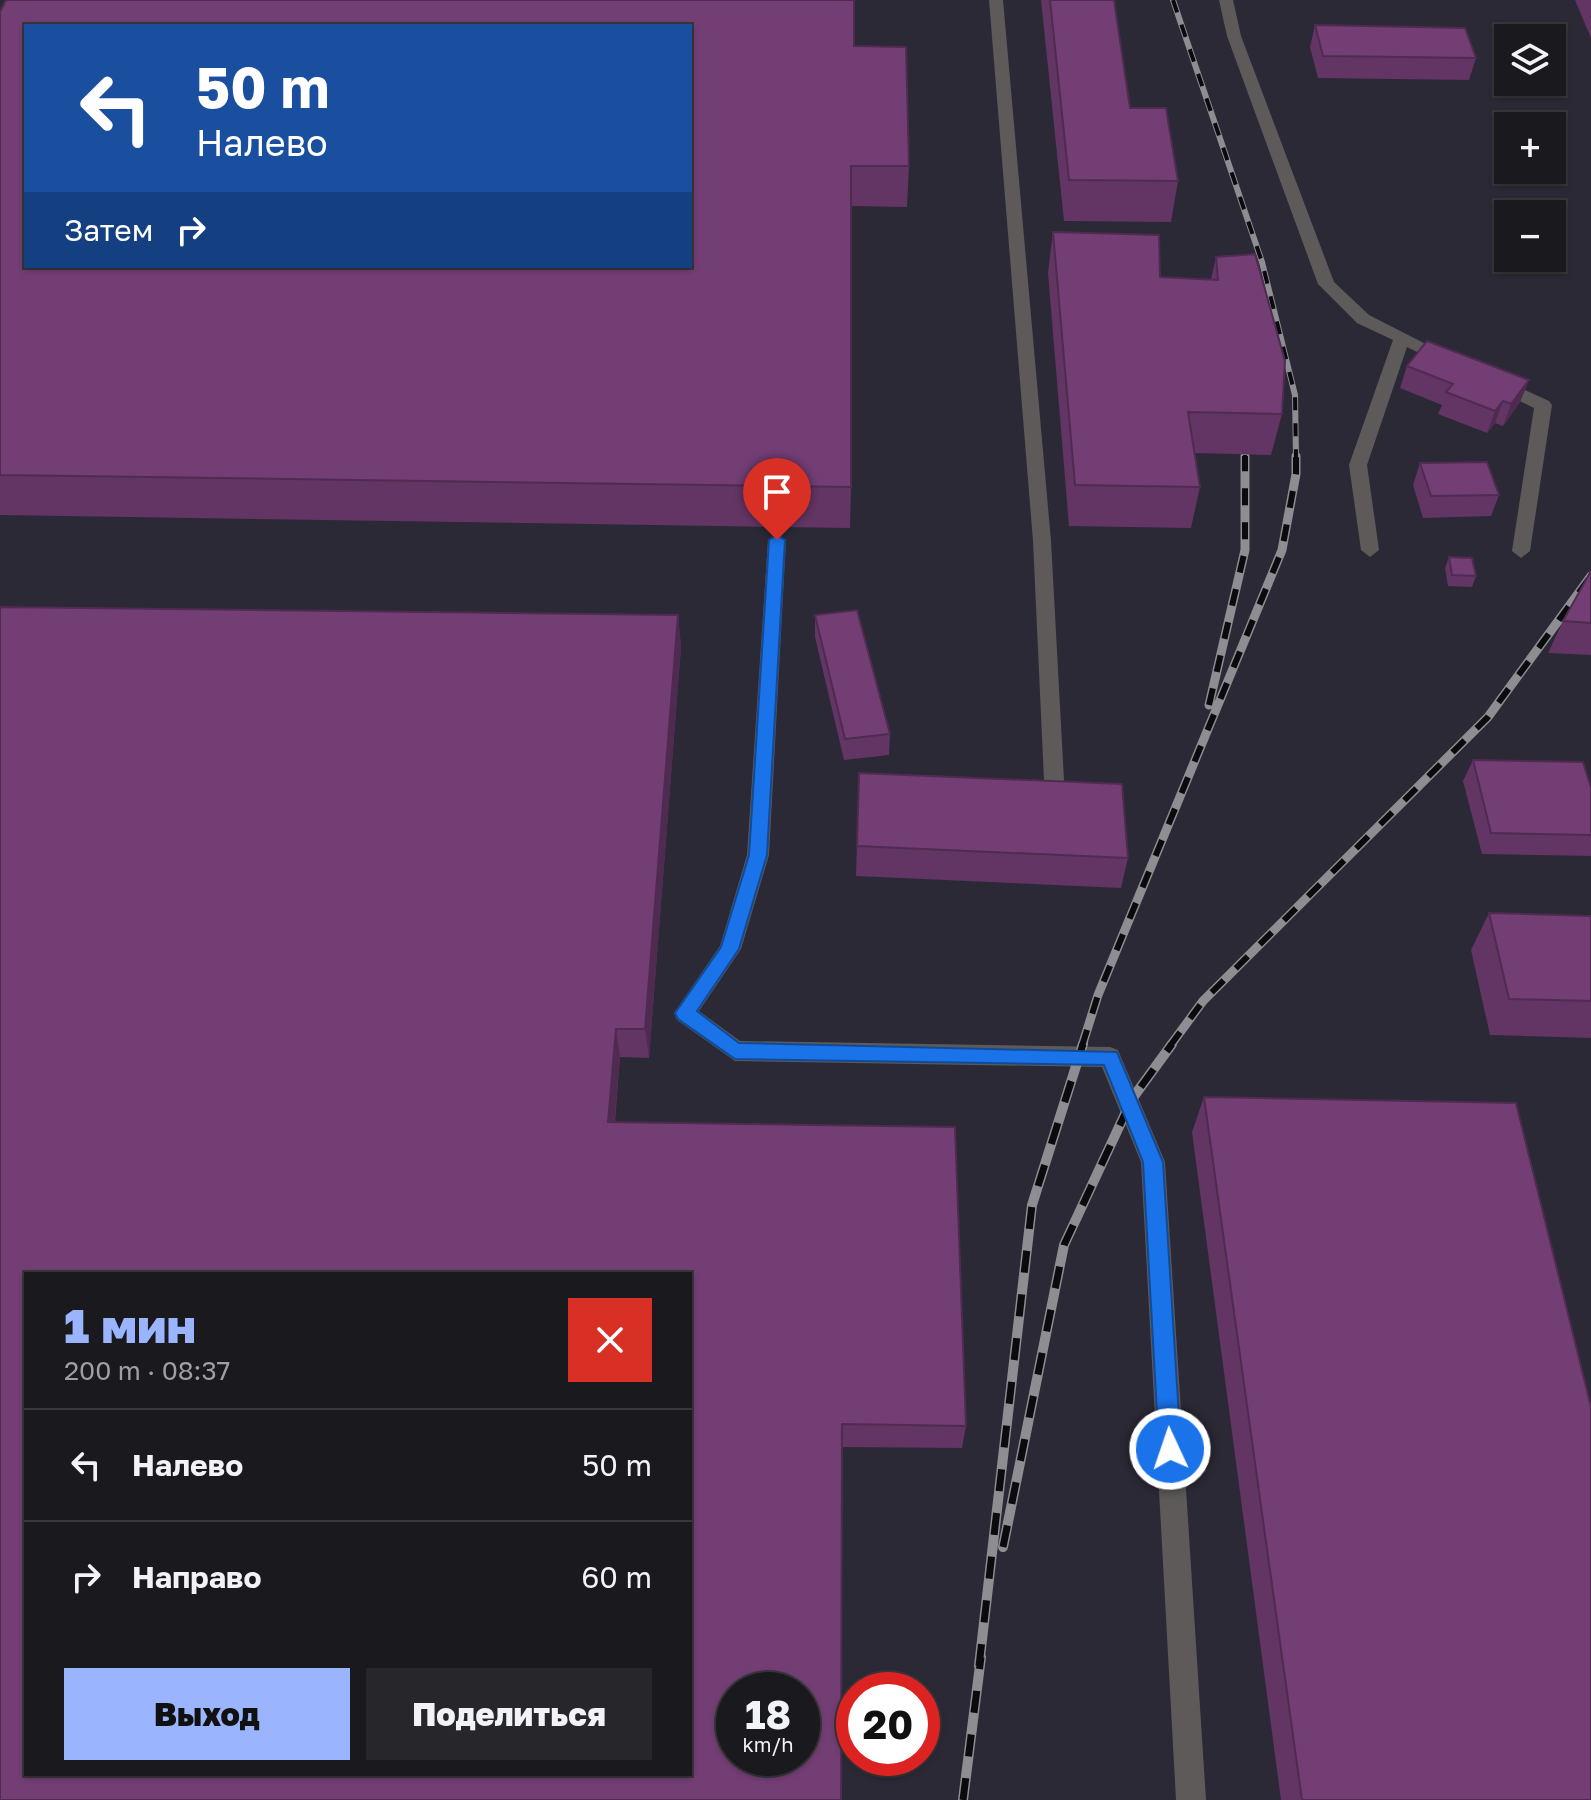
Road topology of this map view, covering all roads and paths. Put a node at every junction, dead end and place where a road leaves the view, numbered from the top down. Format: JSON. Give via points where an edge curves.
{"nodes":[{"id":1,"x":996,"y":0,"type":"edge"},
{"id":2,"x":1226,"y":0,"type":"edge"},
{"id":3,"x":1402,"y":338,"type":"junction"},
{"id":4,"x":1458,"y":364,"type":"edge"},
{"id":5,"x":1486,"y":378,"type":"edge"},
{"id":6,"x":777,"y":540,"type":"dead end"},
{"id":7,"x":1370,"y":550,"type":"dead end"},
{"id":8,"x":1521,"y":551,"type":"dead end"},
{"id":9,"x":1054,"y":780,"type":"edge"},
{"id":10,"x":1191,"y":1800,"type":"edge"}],
"edges":[{"from":1,"to":9,"type":"lane","via":[[1042,541]]},
{"from":2,"to":3,"type":"lane","via":[[1234,36],[1326,284],[1363,319]]},
{"from":3,"to":4,"type":"lane"},
{"from":3,"to":7,"type":"lane","via":[[1358,465]]},
{"from":5,"to":8,"type":"lane","via":[[1543,405]]},
{"from":6,"to":10,"type":"lane","via":[[758,855],[730,949],[685,1013],[735,1051],[1110,1057],[1153,1162]]}]}
